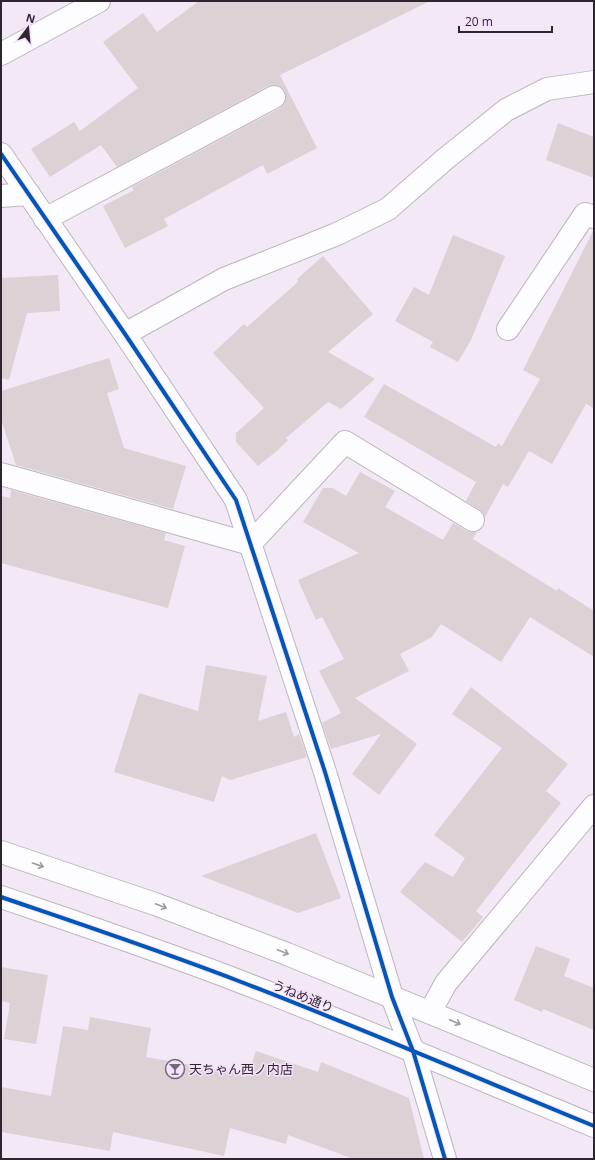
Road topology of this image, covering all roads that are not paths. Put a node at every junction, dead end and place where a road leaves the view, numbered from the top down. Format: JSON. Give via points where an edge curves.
{"nodes":[{"id":1,"x":99,"y":1,"type":"edge"},
{"id":2,"x":1,"y":54,"type":"edge"},
{"id":3,"x":594,"y":82,"type":"edge"},
{"id":4,"x":274,"y":97,"type":"dead end"},
{"id":5,"x":1,"y":154,"type":"edge"},
{"id":6,"x":29,"y":194,"type":"junction"},
{"id":7,"x":1,"y":196,"type":"edge"},
{"id":8,"x":594,"y":218,"type":"edge"},
{"id":9,"x":45,"y":219,"type":"junction"},
{"id":10,"x":508,"y":329,"type":"dead end"},
{"id":11,"x":125,"y":334,"type":"junction"},
{"id":12,"x":1,"y":474,"type":"edge"},
{"id":13,"x":473,"y":520,"type":"dead end"},
{"id":14,"x":250,"y":544,"type":"junction"},
{"id":15,"x":594,"y":806,"type":"edge"},
{"id":16,"x":1,"y":852,"type":"edge"},
{"id":17,"x":1,"y":897,"type":"edge"},
{"id":18,"x":392,"y":997,"type":"junction"},
{"id":19,"x":430,"y":1012,"type":"junction"},
{"id":20,"x":413,"y":1051,"type":"junction"},
{"id":21,"x":594,"y":1080,"type":"edge"},
{"id":22,"x":594,"y":1126,"type":"edge"},
{"id":23,"x":445,"y":1159,"type":"edge"}],
"edges":[{"from":1,"to":2,"type":"street"},
{"from":3,"to":11,"type":"street","via":[[547,89],[506,110],[388,209],[337,234],[224,279]]},
{"from":4,"to":9,"type":"street"},
{"from":5,"to":6,"type":"street"},
{"from":6,"to":7,"type":"street"},
{"from":6,"to":9,"type":"street"},
{"from":8,"to":10,"type":"street","via":[[585,214]]},
{"from":9,"to":11,"type":"street"},
{"from":11,"to":14,"type":"street","via":[[236,500]]},
{"from":12,"to":14,"type":"street"},
{"from":13,"to":14,"type":"street","via":[[345,442]]},
{"from":14,"to":18,"type":"street","via":[[325,772]]},
{"from":15,"to":19,"type":"street","via":[[446,983]]},
{"from":16,"to":18,"type":"street","one_way":true,"via":[[162,907]]},
{"from":17,"to":20,"type":"street","name":"うねめ通り","via":[[236,980]]},
{"from":18,"to":19,"type":"street"},
{"from":18,"to":20,"type":"street"},
{"from":19,"to":21,"type":"street","one_way":true},
{"from":20,"to":22,"type":"street","name":"うねめ通り"},
{"from":20,"to":23,"type":"street"}]}
